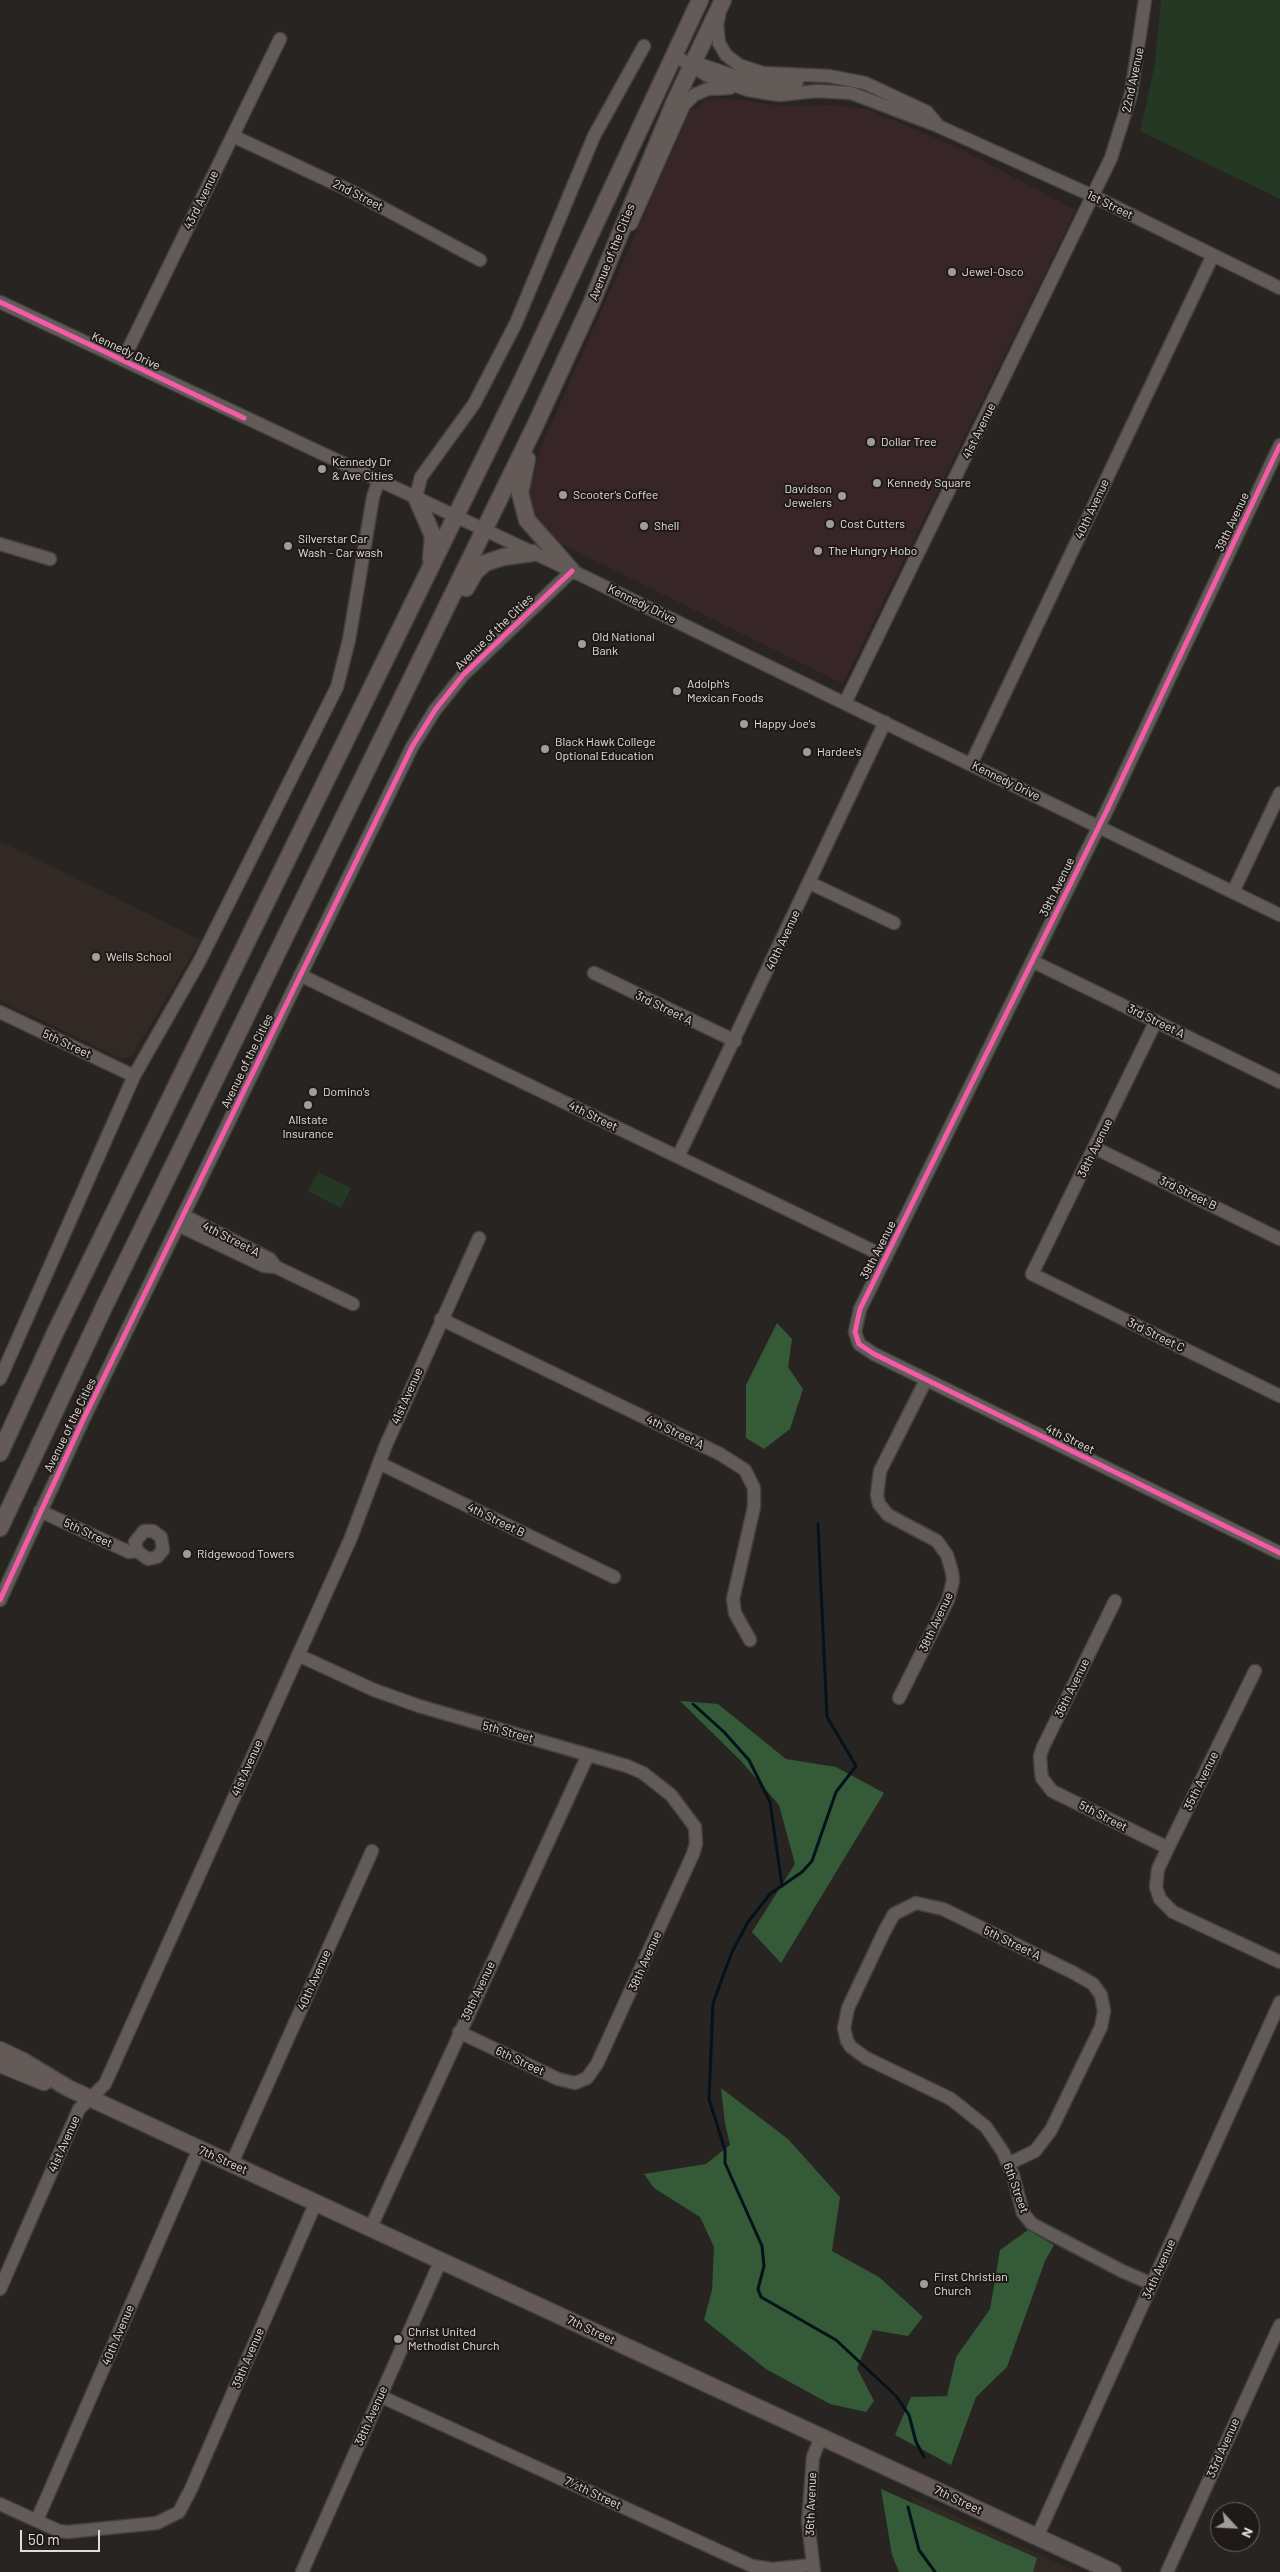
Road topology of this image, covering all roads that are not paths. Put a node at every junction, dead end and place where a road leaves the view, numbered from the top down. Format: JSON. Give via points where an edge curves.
{"nodes":[{"id":1,"x":700,"y":0,"type":"edge"},
{"id":2,"x":723,"y":0,"type":"edge"},
{"id":3,"x":1145,"y":0,"type":"edge"},
{"id":4,"x":280,"y":39,"type":"dead end"},
{"id":5,"x":644,"y":46,"type":"dead end"},
{"id":6,"x":674,"y":55,"type":"junction"},
{"id":7,"x":692,"y":64,"type":"junction"},
{"id":8,"x":821,"y":76,"type":"junction"},
{"id":9,"x":748,"y":90,"type":"junction"},
{"id":10,"x":938,"y":126,"type":"junction"},
{"id":11,"x":233,"y":136,"type":"junction"},
{"id":12,"x":1111,"y":158,"type":"joint"},
{"id":13,"x":1093,"y":196,"type":"junction"},
{"id":14,"x":1213,"y":255,"type":"junction"},
{"id":15,"x":480,"y":260,"type":"dead end"},
{"id":16,"x":600,"y":284,"type":"junction"},
{"id":17,"x":1280,"y":288,"type":"edge"},
{"id":18,"x":0,"y":302,"type":"edge"},
{"id":19,"x":123,"y":360,"type":"junction"},
{"id":20,"x":543,"y":409,"type":"junction"},
{"id":21,"x":1280,"y":445,"type":"edge"},
{"id":22,"x":379,"y":480,"type":"junction"},
{"id":23,"x":416,"y":497,"type":"junction"},
{"id":24,"x":456,"y":516,"type":"junction"},
{"id":25,"x":485,"y":530,"type":"junction"},
{"id":26,"x":0,"y":544,"type":"edge"},
{"id":27,"x":533,"y":553,"type":"junction"},
{"id":28,"x":50,"y":559,"type":"dead end"},
{"id":29,"x":429,"y":571,"type":"junction"},
{"id":30,"x":572,"y":571,"type":"junction"},
{"id":31,"x":845,"y":703,"type":"junction"},
{"id":32,"x":885,"y":722,"type":"junction"},
{"id":33,"x":971,"y":764,"type":"junction"},
{"id":34,"x":365,"y":774,"type":"junction"},
{"id":35,"x":1280,"y":793,"type":"edge"},
{"id":36,"x":1098,"y":826,"type":"junction"},
{"id":37,"x":810,"y":883,"type":"junction"},
{"id":38,"x":1233,"y":892,"type":"junction"},
{"id":39,"x":1280,"y":915,"type":"edge"},
{"id":40,"x":894,"y":923,"type":"dead end"},
{"id":41,"x":1032,"y":961,"type":"junction"},
{"id":42,"x":594,"y":972,"type":"dead end"},
{"id":43,"x":300,"y":975,"type":"junction"},
{"id":44,"x":0,"y":1012,"type":"edge"},
{"id":45,"x":1156,"y":1021,"type":"junction"},
{"id":46,"x":735,"y":1041,"type":"junction"},
{"id":47,"x":134,"y":1076,"type":"junction"},
{"id":48,"x":1280,"y":1082,"type":"edge"},
{"id":49,"x":1095,"y":1148,"type":"junction"},
{"id":50,"x":678,"y":1157,"type":"junction"},
{"id":51,"x":181,"y":1220,"type":"junction"},
{"id":52,"x":479,"y":1238,"type":"dead end"},
{"id":53,"x":1280,"y":1238,"type":"edge"},
{"id":54,"x":886,"y":1257,"type":"junction"},
{"id":55,"x":1032,"y":1274,"type":"joint"},
{"id":56,"x":353,"y":1304,"type":"dead end"},
{"id":57,"x":441,"y":1320,"type":"junction"},
{"id":58,"x":856,"y":1337,"type":"joint"},
{"id":59,"x":0,"y":1378,"type":"edge"},
{"id":60,"x":926,"y":1380,"type":"junction"},
{"id":61,"x":1280,"y":1396,"type":"edge"},
{"id":62,"x":0,"y":1453,"type":"edge"},
{"id":63,"x":379,"y":1463,"type":"junction"},
{"id":64,"x":40,"y":1511,"type":"junction"},
{"id":65,"x":0,"y":1528,"type":"edge"},
{"id":66,"x":137,"y":1551,"type":"dead end"},
{"id":67,"x":1280,"y":1553,"type":"edge"},
{"id":68,"x":614,"y":1577,"type":"dead end"},
{"id":69,"x":0,"y":1600,"type":"edge"},
{"id":70,"x":1115,"y":1601,"type":"dead end"},
{"id":71,"x":750,"y":1640,"type":"dead end"},
{"id":72,"x":298,"y":1655,"type":"junction"},
{"id":73,"x":1254,"y":1671,"type":"dead end"},
{"id":74,"x":899,"y":1698,"type":"dead end"},
{"id":75,"x":588,"y":1755,"type":"junction"},
{"id":76,"x":1042,"y":1778,"type":"joint"},
{"id":77,"x":697,"y":1834,"type":"joint"},
{"id":78,"x":1168,"y":1848,"type":"junction"},
{"id":79,"x":372,"y":1851,"type":"dead end"},
{"id":80,"x":1280,"y":1962,"type":"edge"},
{"id":81,"x":1280,"y":2002,"type":"edge"},
{"id":82,"x":459,"y":2032,"type":"junction"},
{"id":83,"x":847,"y":2041,"type":"joint"},
{"id":84,"x":0,"y":2050,"type":"edge"},
{"id":85,"x":0,"y":2064,"type":"edge"},
{"id":86,"x":582,"y":2082,"type":"joint"},
{"id":87,"x":68,"y":2088,"type":"junction"},
{"id":88,"x":90,"y":2098,"type":"junction"},
{"id":89,"x":199,"y":2150,"type":"junction"},
{"id":90,"x":232,"y":2163,"type":"junction"},
{"id":91,"x":1008,"y":2164,"type":"junction"},
{"id":92,"x":316,"y":2202,"type":"junction"},
{"id":93,"x":370,"y":2228,"type":"junction"},
{"id":94,"x":441,"y":2260,"type":"junction"},
{"id":95,"x":1152,"y":2284,"type":"junction"},
{"id":96,"x":0,"y":2289,"type":"edge"},
{"id":97,"x":1280,"y":2325,"type":"edge"},
{"id":98,"x":380,"y":2396,"type":"junction"},
{"id":99,"x":821,"y":2437,"type":"junction"},
{"id":100,"x":0,"y":2504,"type":"edge"},
{"id":101,"x":38,"y":2520,"type":"junction"},
{"id":102,"x":1037,"y":2537,"type":"junction"},
{"id":103,"x":813,"y":2569,"type":"edge"},
{"id":104,"x":302,"y":2572,"type":"edge"},
{"id":105,"x":1114,"y":2572,"type":"edge"},
{"id":106,"x":1167,"y":2572,"type":"edge"}],
"edges":[{"from":1,"to":6,"type":"main road","name":"Avenue of the Cities"},
{"from":2,"to":7,"type":"main road","name":"Avenue of the Cities"},
{"from":2,"to":8,"type":"street","name":"1st Street","via":[[717,34],[722,49],[732,60],[763,74]]},
{"from":3,"to":12,"type":"street","name":"22nd Avenue","via":[[1131,94]]},
{"from":4,"to":11,"type":"street","name":"43rd Avenue"},
{"from":5,"to":23,"type":"street","via":[[594,136],[516,324],[474,404],[421,477]]},
{"from":6,"to":7,"type":"street"},
{"from":6,"to":24,"type":"main road","name":"Avenue of the Cities"},
{"from":7,"to":8,"type":"street","via":[[766,85]]},
{"from":7,"to":9,"type":"street","name":"1st Street","via":[[708,76]]},
{"from":7,"to":16,"type":"main road","name":"Avenue of the Cities"},
{"from":8,"to":10,"type":"street","name":"1st Street","via":[[877,88],[927,112]]},
{"from":9,"to":10,"type":"street","name":"1st Street","via":[[779,95],[817,91],[851,93]]},
{"from":9,"to":16,"type":"street","via":[[708,89],[694,95],[684,105],[641,206]]},
{"from":10,"to":13,"type":"street","name":"1st Street"},
{"from":11,"to":15,"type":"street","name":"2nd Street","via":[[355,193]]},
{"from":11,"to":19,"type":"street","name":"43rd Avenue"},
{"from":12,"to":13,"type":"street","name":"41st Avenue"},
{"from":13,"to":14,"type":"street","name":"1st Street"},
{"from":13,"to":31,"type":"street","name":"41st Avenue"},
{"from":14,"to":17,"type":"street","name":"1st Street"},
{"from":14,"to":33,"type":"street","name":"40th Avenue"},
{"from":16,"to":20,"type":"main road","name":"Avenue of the Cities"},
{"from":18,"to":19,"type":"street","name":"Kennedy Drive"},
{"from":19,"to":22,"type":"street","name":"Kennedy Drive"},
{"from":20,"to":25,"type":"main road","name":"Avenue of the Cities"},
{"from":20,"to":30,"type":"main road","via":[[522,481],[522,500],[527,520]]},
{"from":21,"to":36,"type":"street","name":"39th Avenue"},
{"from":22,"to":23,"type":"street","name":"Kennedy Drive"},
{"from":22,"to":47,"type":"street","via":[[372,497],[349,640],[337,687],[199,962]]},
{"from":23,"to":24,"type":"street","name":"Kennedy Drive"},
{"from":23,"to":29,"type":"main road","via":[[432,536]]},
{"from":24,"to":25,"type":"street","name":"Kennedy Drive"},
{"from":24,"to":29,"type":"main road","name":"Avenue of the Cities"},
{"from":25,"to":27,"type":"street","name":"Kennedy Drive"},
{"from":25,"to":34,"type":"main road","name":"Avenue of the Cities"},
{"from":26,"to":28,"type":"street"},
{"from":27,"to":30,"type":"street","name":"Kennedy Drive"},
{"from":27,"to":34,"type":"main road","via":[[492,560],[475,572],[410,699]]},
{"from":29,"to":62,"type":"main road","name":"Avenue of the Cities"},
{"from":30,"to":31,"type":"street","name":"Kennedy Drive"},
{"from":30,"to":43,"type":"street","name":"Avenue of the Cities","via":[[476,661],[435,710],[407,756]]},
{"from":31,"to":32,"type":"street","name":"Kennedy Drive"},
{"from":32,"to":33,"type":"street","name":"Kennedy Drive"},
{"from":32,"to":37,"type":"street","name":"40th Avenue"},
{"from":33,"to":36,"type":"street","name":"Kennedy Drive"},
{"from":34,"to":65,"type":"main road","name":"Avenue of the Cities","via":[[100,1314]]},
{"from":35,"to":38,"type":"street"},
{"from":36,"to":38,"type":"street","name":"Kennedy Drive"},
{"from":36,"to":41,"type":"street","name":"39th Avenue"},
{"from":37,"to":40,"type":"street"},
{"from":37,"to":46,"type":"street","name":"40th Avenue"},
{"from":38,"to":39,"type":"street","name":"Kennedy Drive"},
{"from":41,"to":45,"type":"street","name":"3rd Street A"},
{"from":41,"to":54,"type":"street","name":"39th Avenue"},
{"from":42,"to":46,"type":"street","name":"3rd Street A"},
{"from":43,"to":50,"type":"street","name":"4th Street"},
{"from":43,"to":51,"type":"street","name":"Avenue of the Cities"},
{"from":44,"to":47,"type":"street","name":"5th Street"},
{"from":45,"to":48,"type":"street","name":"3rd Street A"},
{"from":45,"to":49,"type":"street","name":"38th Avenue"},
{"from":46,"to":50,"type":"street","name":"40th Avenue"},
{"from":47,"to":59,"type":"street"},
{"from":49,"to":53,"type":"street","name":"3rd Street B"},
{"from":49,"to":55,"type":"street","name":"38th Avenue"},
{"from":50,"to":54,"type":"street","name":"4th Street"},
{"from":51,"to":56,"type":"street","name":"4th Street A","via":[[264,1266],[276,1267]]},
{"from":51,"to":64,"type":"street","name":"Avenue of the Cities"},
{"from":52,"to":57,"type":"street","name":"41st Avenue"},
{"from":54,"to":58,"type":"street","name":"39th Avenue","via":[[856,1318]]},
{"from":55,"to":61,"type":"street","name":"3rd Street C"},
{"from":57,"to":63,"type":"street","name":"41st Avenue"},
{"from":57,"to":71,"type":"street","name":"4th Street A","via":[[720,1454],[745,1470],[754,1488],[754,1507],[733,1599],[735,1613]]},
{"from":58,"to":60,"type":"street","name":"4th Street","via":[[864,1348]]},
{"from":60,"to":67,"type":"street","name":"4th Street"},
{"from":60,"to":74,"type":"street","name":"38th Avenue","via":[[880,1472],[877,1495],[879,1504],[888,1515],[937,1541],[947,1555],[952,1580],[948,1600]]},
{"from":63,"to":68,"type":"street","name":"4th Street B"},
{"from":63,"to":72,"type":"street","name":"41st Avenue","via":[[350,1540]]},
{"from":64,"to":66,"type":"street","name":"5th Street","via":[[129,1552]]},
{"from":64,"to":69,"type":"street","name":"Avenue of the Cities"},
{"from":70,"to":76,"type":"street","name":"36th Avenue","via":[[1043,1747],[1040,1756]]},
{"from":72,"to":75,"type":"street","name":"5th Street","via":[[374,1690],[419,1706]]},
{"from":72,"to":88,"type":"street","name":"41st Avenue","via":[[105,2084]]},
{"from":73,"to":78,"type":"street","name":"35th Avenue"},
{"from":75,"to":77,"type":"street","name":"5th Street","via":[[627,1766],[656,1782],[681,1806]]},
{"from":75,"to":82,"type":"street","name":"39th Avenue"},
{"from":76,"to":78,"type":"street","name":"5th Street","via":[[1052,1791]]},
{"from":77,"to":86,"type":"street","name":"38th Avenue","via":[[693,1854],[598,2064]]},
{"from":78,"to":80,"type":"street","name":"35th Avenue","via":[[1156,1876],[1157,1894],[1173,1912]]},
{"from":79,"to":90,"type":"street","name":"40th Avenue"},
{"from":81,"to":95,"type":"street","name":"34th Avenue"},
{"from":82,"to":86,"type":"street","name":"6th Street","via":[[558,2079]]},
{"from":82,"to":93,"type":"street","name":"39th Avenue"},
{"from":83,"to":91,"type":"street","name":"6th Street","via":[[866,2058],[962,2106],[986,2126]]},
{"from":83,"to":91,"type":"street","name":"5th Street A","via":[[844,2028],[848,2008],[884,1932],[894,1914],[916,1903],[943,1909],[1093,1984],[1101,1995],[1104,2011],[1101,2027],[1051,2130],[1035,2151]]},
{"from":84,"to":87,"type":"main road","name":"7th Street"},
{"from":85,"to":87,"type":"main road","name":"7th Street","via":[[35,2080]]},
{"from":87,"to":88,"type":"main road","name":"7th Street"},
{"from":88,"to":89,"type":"main road","name":"7th Street"},
{"from":88,"to":96,"type":"street","name":"41st Avenue","via":[[80,2109]]},
{"from":89,"to":90,"type":"main road","name":"7th Street"},
{"from":89,"to":101,"type":"street","name":"40th Avenue"},
{"from":90,"to":92,"type":"main road","name":"7th Street"},
{"from":91,"to":95,"type":"street","name":"6th Street","via":[[1023,2213],[1032,2224]]},
{"from":92,"to":93,"type":"main road","name":"7th Street"},
{"from":92,"to":101,"type":"street","name":"39th Avenue","via":[[179,2512],[157,2523],[67,2532]]},
{"from":93,"to":94,"type":"main road","name":"7th Street"},
{"from":94,"to":98,"type":"street","name":"38th Avenue"},
{"from":94,"to":99,"type":"main road","name":"7th Street"},
{"from":95,"to":102,"type":"street","name":"34th Avenue"},
{"from":97,"to":106,"type":"street","name":"33rd Avenue"},
{"from":98,"to":103,"type":"street","name":"7½th Street","via":[[752,2566]]},
{"from":98,"to":104,"type":"street","name":"38th Avenue"},
{"from":99,"to":102,"type":"main road","name":"7th Street"},
{"from":99,"to":103,"type":"street","name":"36th Avenue","via":[[814,2457],[808,2522]]},
{"from":100,"to":101,"type":"street"},
{"from":102,"to":105,"type":"main road","name":"7th Street"}]}
